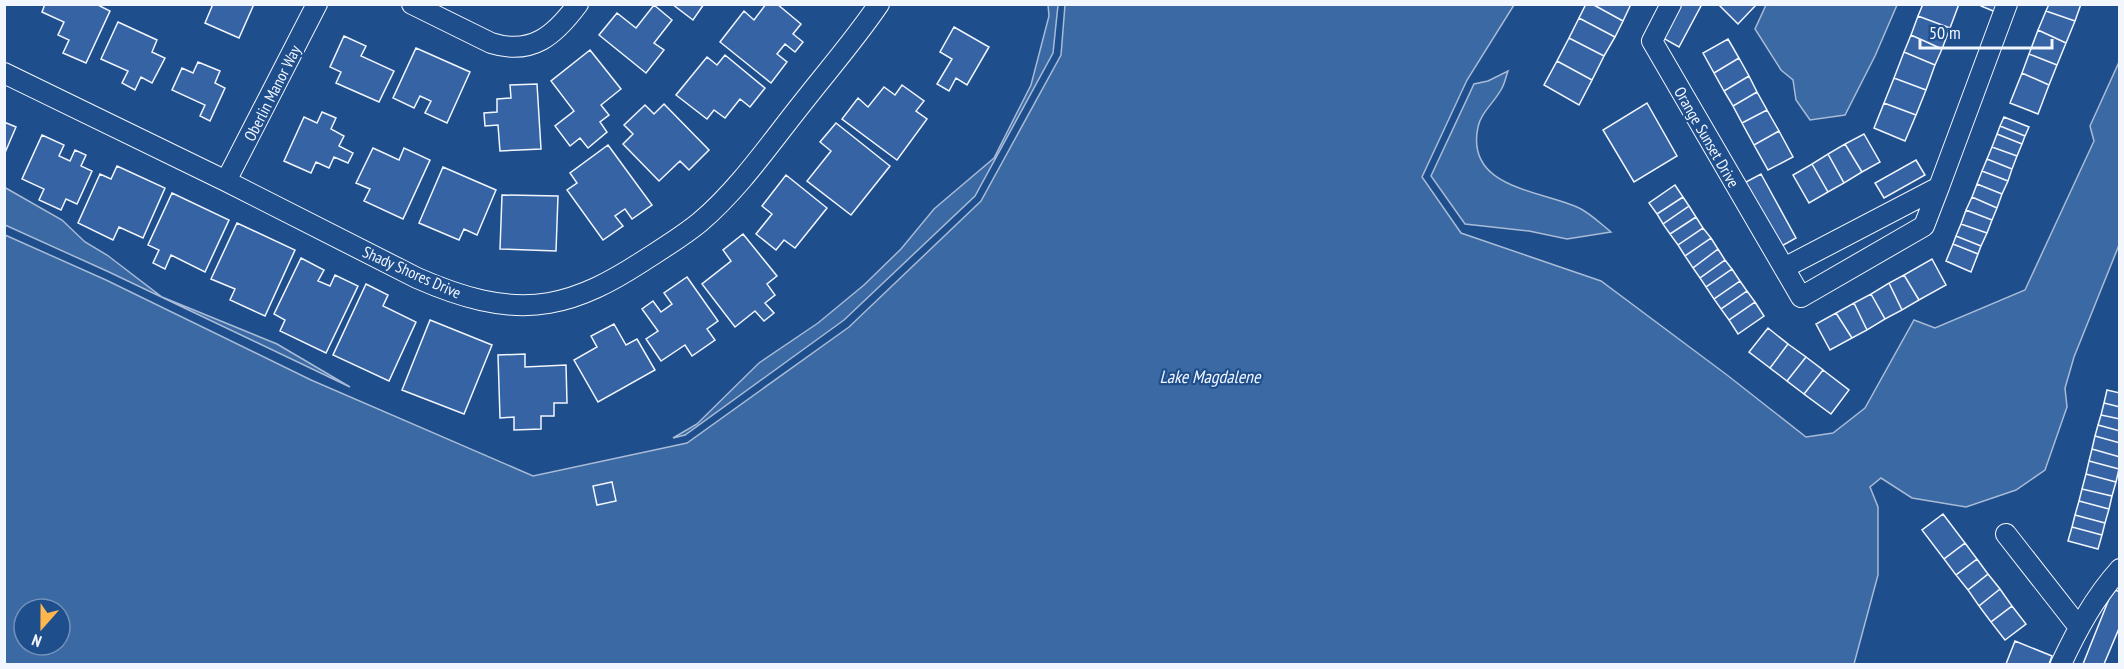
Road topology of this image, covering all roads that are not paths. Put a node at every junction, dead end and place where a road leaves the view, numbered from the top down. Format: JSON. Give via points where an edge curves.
{"nodes":[{"id":1,"x":317,"y":4,"type":"edge"},
{"id":2,"x":412,"y":4,"type":"edge"},
{"id":3,"x":578,"y":4,"type":"edge"},
{"id":4,"x":879,"y":4,"type":"edge"},
{"id":5,"x":1671,"y":4,"type":"edge"},
{"id":6,"x":2007,"y":4,"type":"edge"},
{"id":7,"x":4,"y":73,"type":"edge"},
{"id":8,"x":226,"y":181,"type":"junction"},
{"id":9,"x":1939,"y":187,"type":"junction"},
{"id":10,"x":1784,"y":268,"type":"junction"},
{"id":11,"x":2006,"y":534,"type":"dead end"},
{"id":12,"x":2120,"y":569,"type":"edge"},
{"id":13,"x":2079,"y":626,"type":"junction"},
{"id":14,"x":2061,"y":664,"type":"edge"}],
"edges":[{"from":1,"to":8,"type":"street","name":"Oberlin Manor Way"},
{"from":2,"to":3,"type":"street","via":[[503,47],[528,45],[552,35]]},
{"from":4,"to":8,"type":"street","name":"Shady Shores Drive","via":[[721,203],[643,261],[573,297],[524,305],[494,303],[447,291]]},
{"from":5,"to":10,"type":"street","name":"Orange Sunset Drive","via":[[1652,41]]},
{"from":6,"to":9,"type":"street","name":"Orange Sunset Drive"},
{"from":7,"to":8,"type":"street","name":"Shady Shores Drive"},
{"from":9,"to":10,"type":"street"},
{"from":9,"to":10,"type":"street","name":"Orange Sunset Drive","via":[[1924,226],[1801,297]]},
{"from":11,"to":13,"type":"street"},
{"from":12,"to":13,"type":"street"},
{"from":13,"to":14,"type":"street"}]}
